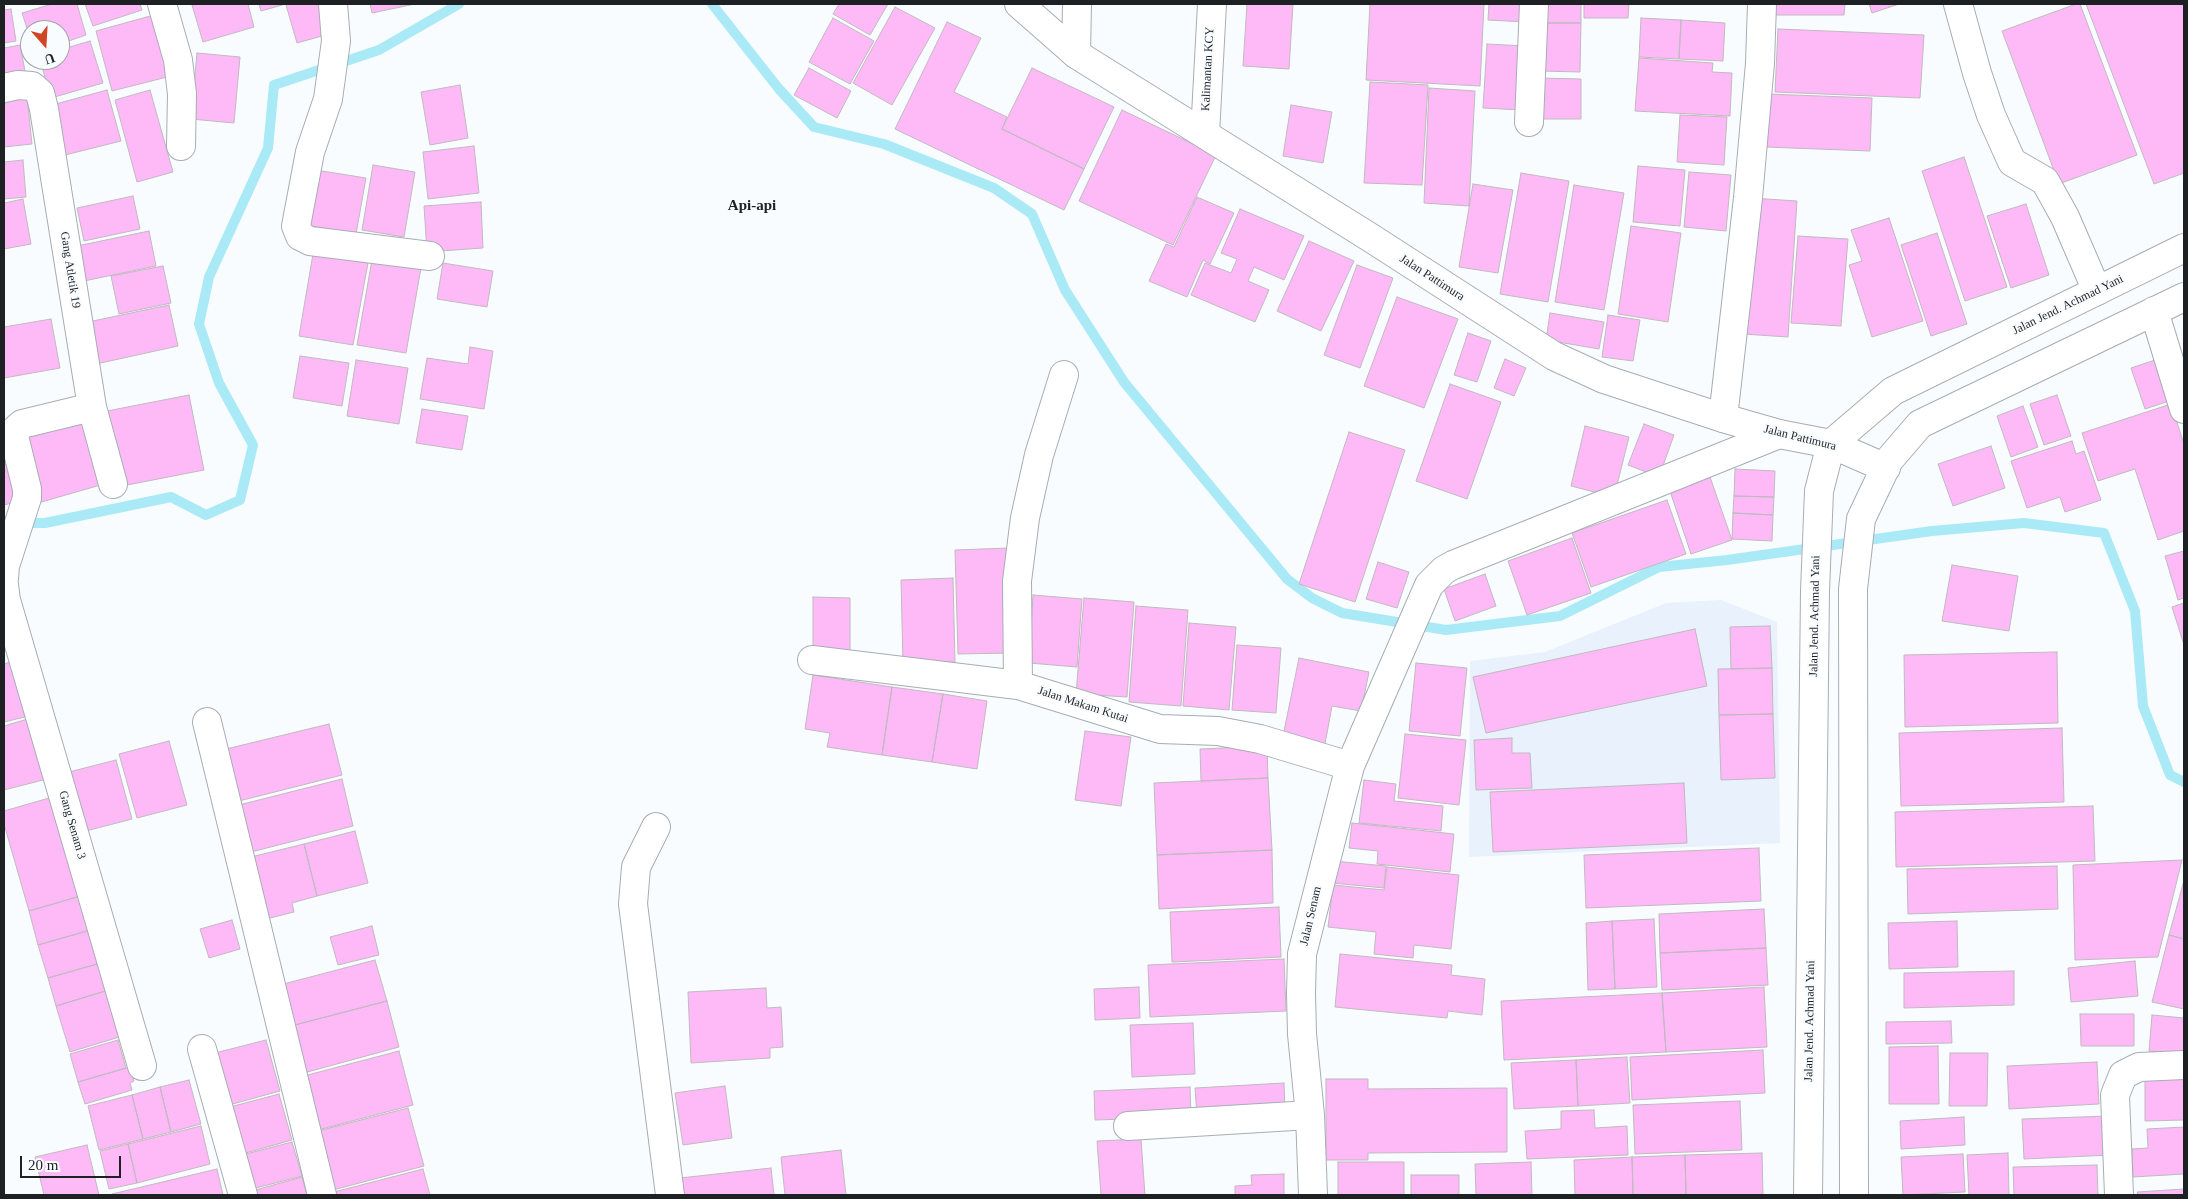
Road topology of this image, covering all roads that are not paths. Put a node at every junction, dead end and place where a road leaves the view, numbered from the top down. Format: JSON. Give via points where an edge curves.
{"nodes":[{"id":1,"x":162,"y":4,"type":"edge"},
{"id":2,"x":333,"y":4,"type":"edge"},
{"id":3,"x":1019,"y":4,"type":"edge"},
{"id":4,"x":1077,"y":4,"type":"edge"},
{"id":5,"x":1212,"y":4,"type":"edge"},
{"id":6,"x":1534,"y":4,"type":"edge"},
{"id":7,"x":1762,"y":4,"type":"edge"},
{"id":8,"x":1958,"y":4,"type":"edge"},
{"id":9,"x":1076,"y":54,"type":"junction"},
{"id":10,"x":4,"y":88,"type":"edge"},
{"id":11,"x":1529,"y":122,"type":"dead end"},
{"id":12,"x":1205,"y":134,"type":"junction"},
{"id":13,"x":181,"y":146,"type":"dead end"},
{"id":14,"x":2184,"y":248,"type":"edge"},
{"id":15,"x":430,"y":256,"type":"dead end"},
{"id":16,"x":2097,"y":291,"type":"junction"},
{"id":17,"x":2184,"y":297,"type":"edge"},
{"id":18,"x":2154,"y":311,"type":"junction"},
{"id":19,"x":1064,"y":375,"type":"dead end"},
{"id":20,"x":92,"y":407,"type":"junction"},
{"id":21,"x":2184,"y":409,"type":"edge"},
{"id":22,"x":1723,"y":418,"type":"junction"},
{"id":23,"x":1780,"y":434,"type":"junction"},
{"id":24,"x":1831,"y":444,"type":"junction"},
{"id":25,"x":1886,"y":468,"type":"junction"},
{"id":26,"x":113,"y":484,"type":"dead end"},
{"id":27,"x":4,"y":577,"type":"edge"},
{"id":28,"x":812,"y":660,"type":"dead end"},
{"id":29,"x":1018,"y":685,"type":"junction"},
{"id":30,"x":207,"y":722,"type":"dead end"},
{"id":31,"x":1350,"y":766,"type":"junction"},
{"id":32,"x":656,"y":827,"type":"dead end"},
{"id":33,"x":202,"y":1050,"type":"dead end"},
{"id":34,"x":142,"y":1066,"type":"dead end"},
{"id":35,"x":2184,"y":1066,"type":"edge"},
{"id":36,"x":1310,"y":1115,"type":"junction"},
{"id":37,"x":1128,"y":1126,"type":"dead end"},
{"id":38,"x":242,"y":1195,"type":"edge"},
{"id":39,"x":322,"y":1195,"type":"edge"},
{"id":40,"x":670,"y":1195,"type":"edge"},
{"id":41,"x":1313,"y":1195,"type":"edge"},
{"id":42,"x":1808,"y":1195,"type":"edge"},
{"id":43,"x":1854,"y":1195,"type":"edge"},
{"id":44,"x":2120,"y":1195,"type":"edge"}],
"edges":[{"from":1,"to":13,"type":"street","via":[[178,60],[182,94]]},
{"from":2,"to":15,"type":"street","via":[[336,41],[328,99],[308,162],[296,226],[300,236],[310,241]]},
{"from":3,"to":9,"type":"street","name":"Jalan Pattimura"},
{"from":4,"to":9,"type":"street"},
{"from":5,"to":12,"type":"street","name":"Kalimantan KCY"},
{"from":6,"to":11,"type":"street"},
{"from":7,"to":22,"type":"street","via":[[1748,198]]},
{"from":8,"to":16,"type":"street","via":[[1983,90],[2012,162],[2045,181],[2065,217]]},
{"from":9,"to":12,"type":"street","name":"Jalan Pattimura"},
{"from":10,"to":20,"type":"street","name":"Gang Atletik 19","via":[[32,86],[40,93]]},
{"from":12,"to":22,"type":"street","name":"Jalan Pattimura","via":[[1554,356],[1604,379]]},
{"from":14,"to":16,"type":"street","name":"Jalan Jend. Achmad Yani"},
{"from":16,"to":24,"type":"street","name":"Jalan Jend. Achmad Yani","via":[[1893,391]]},
{"from":17,"to":18,"type":"street"},
{"from":18,"to":21,"type":"street"},
{"from":18,"to":25,"type":"street","via":[[1920,424],[1889,460]]},
{"from":19,"to":29,"type":"street","via":[[1039,455],[1025,518],[1017,581]]},
{"from":20,"to":26,"type":"street","name":"Gang Atletik 19"},
{"from":20,"to":27,"type":"street","via":[[16,428],[13,438],[26,478],[26,498]]},
{"from":22,"to":23,"type":"street","name":"Jalan Pattimura"},
{"from":23,"to":24,"type":"street","name":"Jalan Pattimura"},
{"from":23,"to":31,"type":"street","name":"Jalan Senam","via":[[1444,570],[1429,585]]},
{"from":24,"to":25,"type":"street","name":"Jalan Pattimura"},
{"from":24,"to":42,"type":"street","name":"Jalan Jend. Achmad Yani","via":[[1819,491],[1815,591]]},
{"from":25,"to":43,"type":"street","via":[[1862,519],[1853,589]]},
{"from":27,"to":34,"type":"street","name":"Gang Senam 3","via":[[6,600]]},
{"from":28,"to":29,"type":"street","name":"Jalan Makam Kutai"},
{"from":29,"to":31,"type":"street","name":"Jalan Makam Kutai","via":[[1160,729],[1218,731],[1260,739]]},
{"from":30,"to":39,"type":"street"},
{"from":31,"to":36,"type":"street","name":"Jalan Senam","via":[[1302,954],[1302,1034]]},
{"from":32,"to":40,"type":"street","via":[[636,867],[633,904]]},
{"from":33,"to":38,"type":"street"},
{"from":35,"to":44,"type":"street","via":[[2139,1067],[2122,1076],[2115,1095]]},
{"from":36,"to":37,"type":"street"},
{"from":36,"to":41,"type":"street","name":"Jalan Senam"}]}
